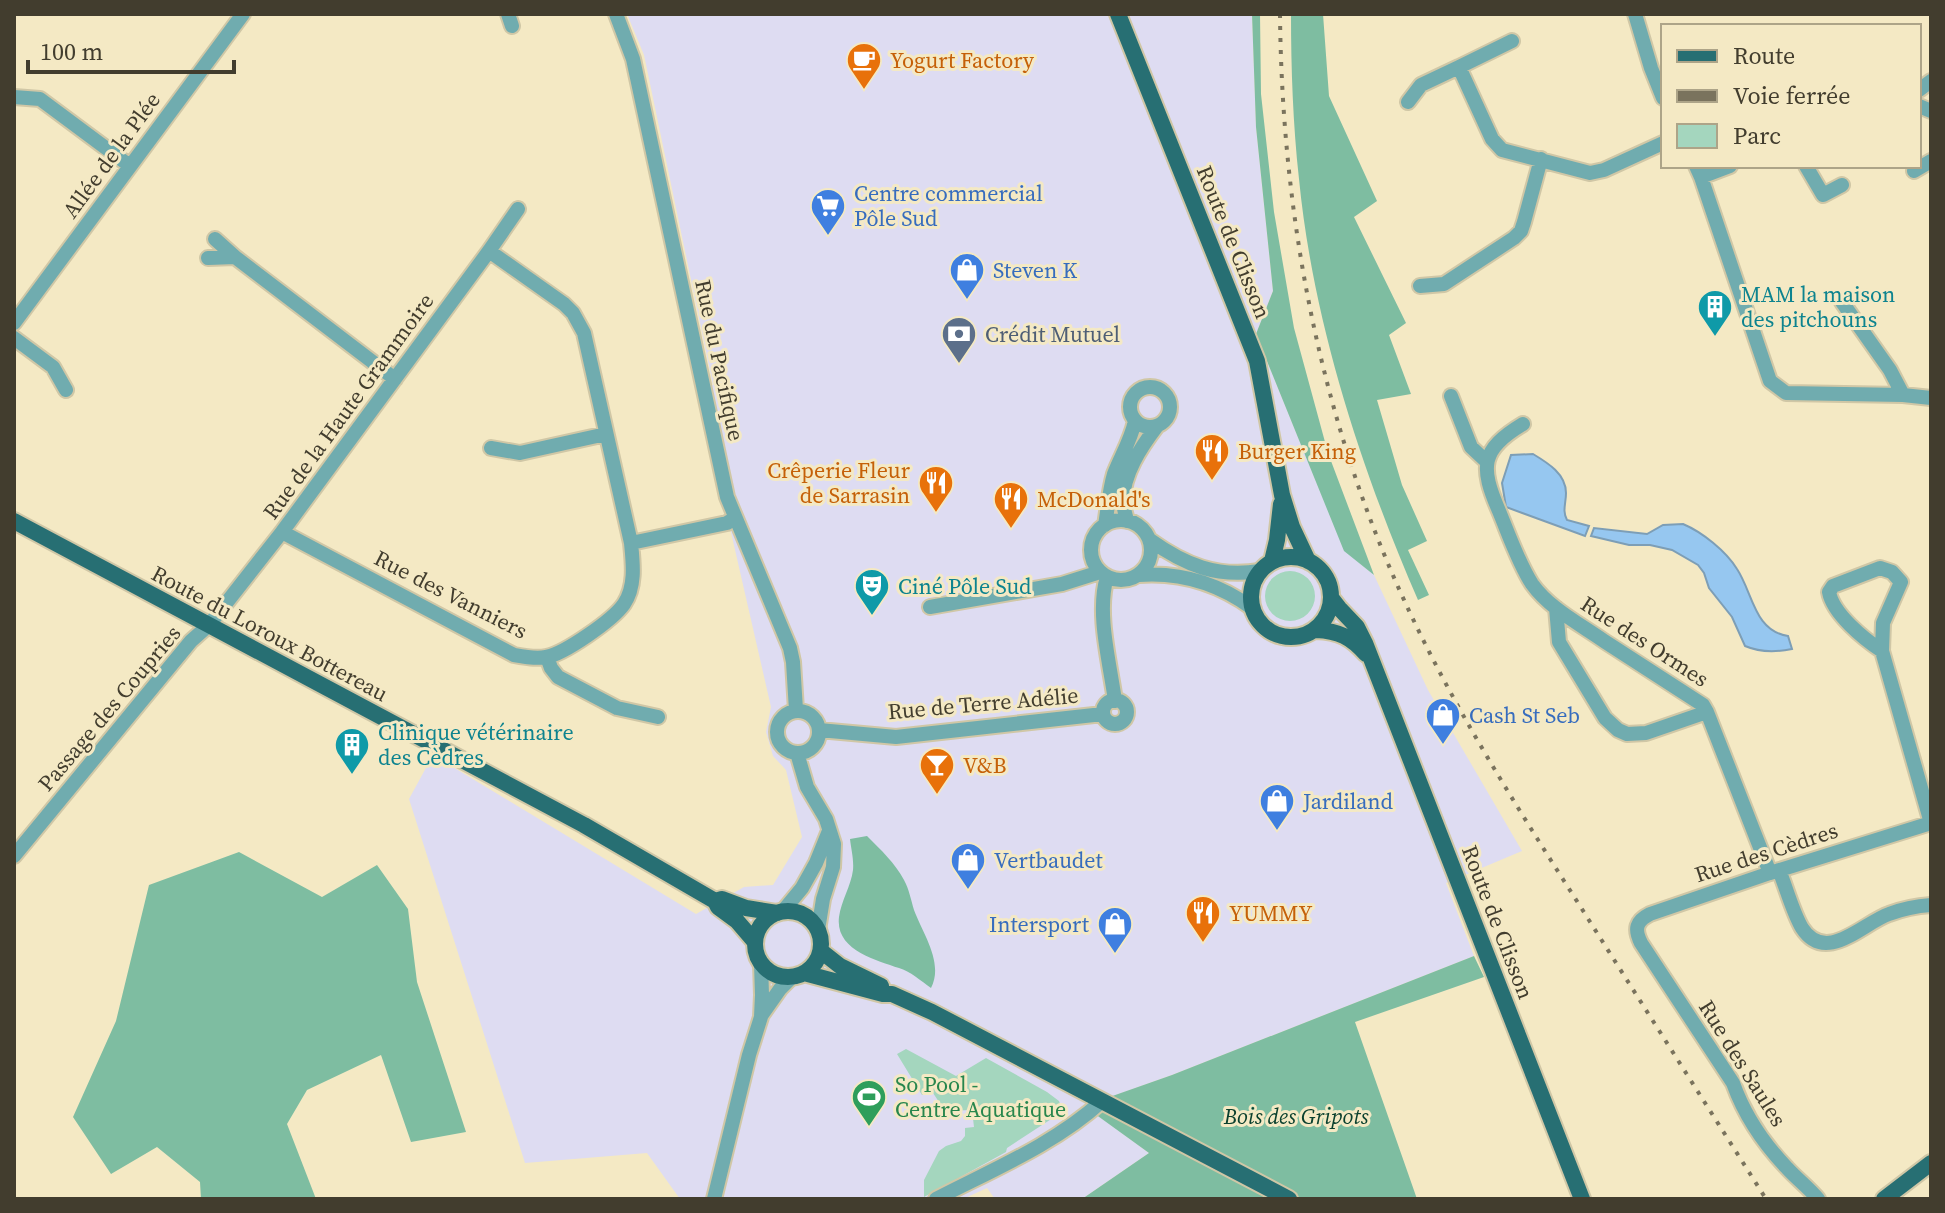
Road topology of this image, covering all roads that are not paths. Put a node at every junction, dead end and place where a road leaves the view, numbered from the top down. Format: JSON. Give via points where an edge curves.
{"nodes":[{"id":1,"x":243,"y":14,"type":"edge"},
{"id":2,"x":616,"y":14,"type":"edge"},
{"id":3,"x":1118,"y":14,"type":"edge"},
{"id":4,"x":1635,"y":14,"type":"edge"},
{"id":5,"x":1512,"y":41,"type":"dead end"},
{"id":6,"x":1459,"y":67,"type":"junction"},
{"id":7,"x":1661,"y":93,"type":"edge"},
{"id":8,"x":14,"y":97,"type":"edge"},
{"id":9,"x":1408,"y":102,"type":"dead end"},
{"id":10,"x":1661,"y":144,"type":"edge"},
{"id":11,"x":1541,"y":159,"type":"junction"},
{"id":12,"x":130,"y":166,"type":"junction"},
{"id":13,"x":1807,"y":168,"type":"edge"},
{"id":14,"x":1919,"y":168,"type":"edge"},
{"id":15,"x":1698,"y":171,"type":"edge"},
{"id":16,"x":1914,"y":171,"type":"dead end"},
{"id":17,"x":1842,"y":185,"type":"dead end"},
{"id":18,"x":518,"y":209,"type":"dead end"},
{"id":19,"x":215,"y":239,"type":"dead end"},
{"id":20,"x":489,"y":251,"type":"junction"},
{"id":21,"x":235,"y":257,"type":"junction"},
{"id":22,"x":208,"y":258,"type":"dead end"},
{"id":23,"x":1420,"y":286,"type":"dead end"},
{"id":24,"x":20,"y":302,"type":"edge"},
{"id":25,"x":1842,"y":302,"type":"dead end"},
{"id":26,"x":14,"y":323,"type":"edge"},
{"id":27,"x":14,"y":338,"type":"edge"},
{"id":28,"x":395,"y":379,"type":"junction"},
{"id":29,"x":66,"y":390,"type":"dead end"},
{"id":30,"x":1903,"y":395,"type":"junction"},
{"id":31,"x":1451,"y":396,"type":"dead end"},
{"id":32,"x":1931,"y":398,"type":"edge"},
{"id":33,"x":1135,"y":421,"type":"junction"},
{"id":34,"x":1523,"y":424,"type":"dead end"},
{"id":35,"x":1157,"y":426,"type":"junction"},
{"id":36,"x":606,"y":434,"type":"junction"},
{"id":37,"x":491,"y":448,"type":"dead end"},
{"id":38,"x":1487,"y":462,"type":"junction"},
{"id":39,"x":1282,"y":495,"type":"junction"},
{"id":40,"x":735,"y":518,"type":"junction"},
{"id":41,"x":14,"y":521,"type":"edge"},
{"id":42,"x":1127,"y":521,"type":"junction"},
{"id":43,"x":1105,"y":525,"type":"junction"},
{"id":44,"x":282,"y":532,"type":"junction"},
{"id":45,"x":1150,"y":540,"type":"junction"},
{"id":46,"x":631,"y":543,"type":"junction"},
{"id":47,"x":1308,"y":561,"type":"junction"},
{"id":48,"x":1266,"y":566,"type":"junction"},
{"id":49,"x":1104,"y":574,"type":"junction"},
{"id":50,"x":1139,"y":575,"type":"junction"},
{"id":51,"x":1332,"y":599,"type":"junction"},
{"id":52,"x":930,"y":607,"type":"dead end"},
{"id":53,"x":1252,"y":608,"type":"junction"},
{"id":54,"x":1556,"y":608,"type":"junction"},
{"id":55,"x":209,"y":625,"type":"junction"},
{"id":56,"x":1316,"y":630,"type":"junction"},
{"id":57,"x":1882,"y":651,"type":"junction"},
{"id":58,"x":547,"y":657,"type":"junction"},
{"id":59,"x":1372,"y":661,"type":"junction"},
{"id":60,"x":1115,"y":701,"type":"junction"},
{"id":61,"x":796,"y":710,"type":"junction"},
{"id":62,"x":1707,"y":712,"type":"junction"},
{"id":63,"x":1103,"y":714,"type":"junction"},
{"id":64,"x":658,"y":717,"type":"dead end"},
{"id":65,"x":819,"y":730,"type":"junction"},
{"id":66,"x":797,"y":753,"type":"junction"},
{"id":67,"x":1931,"y":823,"type":"edge"},
{"id":68,"x":829,"y":831,"type":"junction"},
{"id":69,"x":14,"y":856,"type":"edge"},
{"id":70,"x":1775,"y":872,"type":"junction"},
{"id":71,"x":715,"y":901,"type":"junction"},
{"id":72,"x":1931,"y":905,"type":"edge"},
{"id":73,"x":780,"y":912,"type":"junction"},
{"id":74,"x":818,"y":930,"type":"junction"},
{"id":75,"x":755,"y":942,"type":"junction"},
{"id":76,"x":1641,"y":943,"type":"joint"},
{"id":77,"x":821,"y":951,"type":"junction"},
{"id":78,"x":761,"y":963,"type":"junction"},
{"id":79,"x":798,"y":975,"type":"junction"},
{"id":80,"x":892,"y":994,"type":"junction"},
{"id":81,"x":761,"y":1017,"type":"junction"},
{"id":82,"x":1102,"y":1101,"type":"junction"},
{"id":83,"x":1931,"y":1163,"type":"edge"},
{"id":84,"x":714,"y":1199,"type":"edge"},
{"id":85,"x":936,"y":1199,"type":"edge"},
{"id":86,"x":1289,"y":1199,"type":"edge"},
{"id":87,"x":1582,"y":1199,"type":"edge"},
{"id":88,"x":1818,"y":1199,"type":"edge"},
{"id":89,"x":1884,"y":1199,"type":"edge"}],
"edges":[{"from":1,"to":12,"type":"street","name":"Allée de la Plée"},
{"from":2,"to":40,"type":"street","name":"Rue du Pacifique","via":[[633,59]]},
{"from":3,"to":39,"type":"main road","name":"Route de Clisson","via":[[1257,361]]},
{"from":4,"to":7,"type":"street"},
{"from":5,"to":6,"type":"street"},
{"from":6,"to":9,"type":"street","via":[[1421,85]]},
{"from":6,"to":11,"type":"street","via":[[1497,147]]},
{"from":8,"to":12,"type":"street","via":[[40,99]]},
{"from":10,"to":11,"type":"street","via":[[1590,173]]},
{"from":11,"to":23,"type":"street","via":[[1521,231],[1444,284]]},
{"from":12,"to":24,"type":"street","name":"Allée de la Plée"},
{"from":13,"to":17,"type":"street","via":[[1823,195]]},
{"from":14,"to":16,"type":"street"},
{"from":15,"to":30,"type":"street","via":[[1770,381],[1786,393]]},
{"from":18,"to":20,"type":"street","name":"Rue de la Haute Grammoire"},
{"from":19,"to":21,"type":"street"},
{"from":20,"to":28,"type":"street","name":"Rue de la Haute Grammoire"},
{"from":20,"to":36,"type":"street","name":"Rue des Vanniers","via":[[573,313],[584,333]]},
{"from":21,"to":22,"type":"street"},
{"from":21,"to":28,"type":"street"},
{"from":24,"to":26,"type":"street","name":"Allée de la Plée"},
{"from":25,"to":30,"type":"street"},
{"from":27,"to":29,"type":"street","via":[[53,367]]},
{"from":28,"to":44,"type":"street","name":"Rue de la Haute Grammoire"},
{"from":30,"to":32,"type":"street"},
{"from":31,"to":38,"type":"street","name":"Rue des Ormes","via":[[1471,447]]},
{"from":33,"to":35,"type":"street"},
{"from":33,"to":35,"type":"street","via":[[1129,407],[1132,396],[1152,386],[1167,395],[1170,406],[1167,418]]},
{"from":33,"to":43,"type":"street","via":[[1113,480]]},
{"from":34,"to":38,"type":"street","via":[[1503,436]]},
{"from":35,"to":42,"type":"street","via":[[1126,481]]},
{"from":36,"to":37,"type":"street","via":[[520,453]]},
{"from":36,"to":46,"type":"street","name":"Rue des Vanniers"},
{"from":38,"to":54,"type":"street","name":"Rue des Ormes","via":[[1492,494],[1520,559],[1532,584]]},
{"from":39,"to":47,"type":"main road","name":"Route de Clisson"},
{"from":39,"to":48,"type":"main road","name":"Route de Clisson","via":[[1277,540]]},
{"from":40,"to":46,"type":"street"},
{"from":40,"to":61,"type":"street","name":"Rue du Pacifique","via":[[790,648]]},
{"from":41,"to":55,"type":"main road","name":"Route du Loroux Bottereau"},
{"from":42,"to":43,"type":"street"},
{"from":42,"to":45,"type":"street","via":[[1141,527]]},
{"from":43,"to":49,"type":"street","via":[[1091,549]]},
{"from":44,"to":55,"type":"street","name":"Rue de la Haute Grammoire"},
{"from":44,"to":58,"type":"street","name":"Rue des Vanniers","via":[[514,655]]},
{"from":45,"to":48,"type":"street","via":[[1189,564],[1221,573]]},
{"from":45,"to":50,"type":"street","via":[[1151,556]]},
{"from":46,"to":58,"type":"street","name":"Rue des Vanniers","via":[[634,569],[624,605],[564,651]]},
{"from":47,"to":48,"type":"main road","via":[[1286,557]]},
{"from":47,"to":51,"type":"main road","via":[[1326,575]]},
{"from":48,"to":53,"type":"main road","via":[[1252,585]]},
{"from":49,"to":50,"type":"street","via":[[1123,580]]},
{"from":49,"to":52,"type":"street"},
{"from":49,"to":60,"type":"street","via":[[1104,623]]},
{"from":50,"to":53,"type":"street","via":[[1191,578],[1219,587]]},
{"from":51,"to":56,"type":"main road"},
{"from":51,"to":59,"type":"main road","name":"Route de Clisson","via":[[1357,627]]},
{"from":53,"to":56,"type":"main road","via":[[1268,631],[1279,636]]},
{"from":54,"to":62,"type":"street","name":"Rue des Ormes"},
{"from":54,"to":62,"type":"street","name":"Rue des Ormes","via":[[1559,642],[1605,718],[1618,730],[1646,733]]},
{"from":55,"to":69,"type":"street","name":"Passage des Coupries"},
{"from":55,"to":71,"type":"main road","name":"Route du Loroux Bottereau"},
{"from":56,"to":59,"type":"main road","name":"Route de Clisson","via":[[1343,634]]},
{"from":57,"to":57,"type":"street","via":[[1883,623],[1901,582],[1880,568],[1829,592],[1830,602]]},
{"from":57,"to":67,"type":"street"},
{"from":58,"to":64,"type":"street","via":[[558,677],[617,708]]},
{"from":59,"to":87,"type":"main road","name":"Route de Clisson"},
{"from":60,"to":63,"type":"street"},
{"from":60,"to":63,"type":"street","via":[[1125,706],[1123,721],[1113,724]]},
{"from":61,"to":65,"type":"street","via":[[812,715]]},
{"from":61,"to":66,"type":"street","via":[[781,718],[776,731],[781,746]]},
{"from":62,"to":70,"type":"street","name":"Rue des Ormes"},
{"from":63,"to":65,"type":"street","name":"Rue de Terre Adélie","via":[[896,737]]},
{"from":65,"to":66,"type":"street","via":[[812,748]]},
{"from":66,"to":68,"type":"street"},
{"from":67,"to":70,"type":"street","name":"Rue des Cèdres"},
{"from":68,"to":73,"type":"street","via":[[802,888]]},
{"from":68,"to":74,"type":"street","via":[[834,856]]},
{"from":70,"to":72,"type":"street","name":"Rue des Ormes","via":[[1803,928],[1824,943],[1839,942],[1887,914]]},
{"from":70,"to":76,"type":"street","name":"Rue des Cèdres","via":[[1642,918],[1636,927]]},
{"from":71,"to":73,"type":"main road","name":"Route du Loroux Bottereau"},
{"from":71,"to":75,"type":"main road","name":"Route du Loroux Bottereau"},
{"from":73,"to":74,"type":"main road","via":[[800,913]]},
{"from":73,"to":75,"type":"main road","via":[[762,924]]},
{"from":74,"to":77,"type":"main road"},
{"from":75,"to":78,"type":"main road"},
{"from":76,"to":88,"type":"street","name":"Rue des Saules","via":[[1778,1158]]},
{"from":77,"to":79,"type":"main road","via":[[812,968]]},
{"from":77,"to":80,"type":"main road"},
{"from":78,"to":79,"type":"main road","via":[[775,975]]},
{"from":78,"to":81,"type":"street"},
{"from":79,"to":80,"type":"main road"},
{"from":79,"to":81,"type":"street","via":[[780,989]]},
{"from":80,"to":82,"type":"main road"},
{"from":81,"to":84,"type":"street"},
{"from":82,"to":85,"type":"street","via":[[1035,1148]]},
{"from":82,"to":86,"type":"main road"},
{"from":83,"to":89,"type":"main road"}]}
